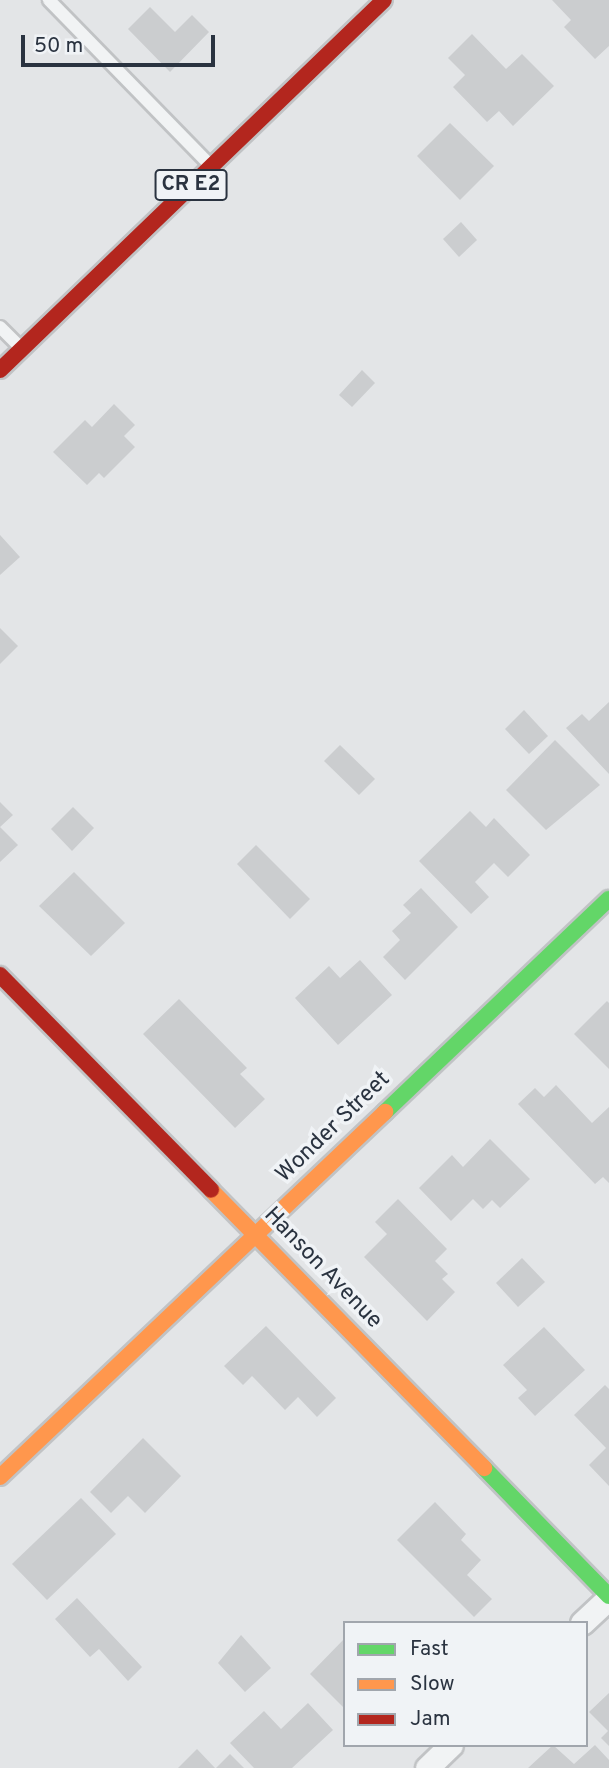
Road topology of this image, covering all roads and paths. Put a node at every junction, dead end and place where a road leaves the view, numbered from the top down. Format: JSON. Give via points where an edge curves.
{"nodes":[{"id":1,"x":49,"y":0,"type":"edge"},
{"id":2,"x":384,"y":0,"type":"edge"},
{"id":3,"x":211,"y":166,"type":"junction"},
{"id":4,"x":0,"y":327,"type":"edge"},
{"id":5,"x":22,"y":349,"type":"junction"},
{"id":6,"x":0,"y":370,"type":"edge"},
{"id":7,"x":609,"y":899,"type":"edge"},
{"id":8,"x":0,"y":975,"type":"edge"},
{"id":9,"x":256,"y":1234,"type":"junction"},
{"id":10,"x":0,"y":1477,"type":"edge"},
{"id":11,"x":609,"y":1597,"type":"edge"},
{"id":12,"x":584,"y":1621,"type":"edge"},
{"id":13,"x":450,"y":1747,"type":"edge"},
{"id":14,"x":427,"y":1768,"type":"edge"}],
"edges":[{"from":1,"to":3,"type":"lane"},
{"from":2,"to":3,"type":"street","number":"CR E2"},
{"from":3,"to":5,"type":"street","number":"CR E2"},
{"from":4,"to":5,"type":"lane"},
{"from":5,"to":6,"type":"street","number":"CR E2"},
{"from":7,"to":9,"type":"street","name":"Wonder Street"},
{"from":8,"to":9,"type":"street","name":"Hanson Avenue"},
{"from":9,"to":10,"type":"street","name":"Wonder Street"},
{"from":9,"to":11,"type":"street","name":"Hanson Avenue"},
{"from":11,"to":12,"type":"street"},
{"from":13,"to":14,"type":"street"}]}
